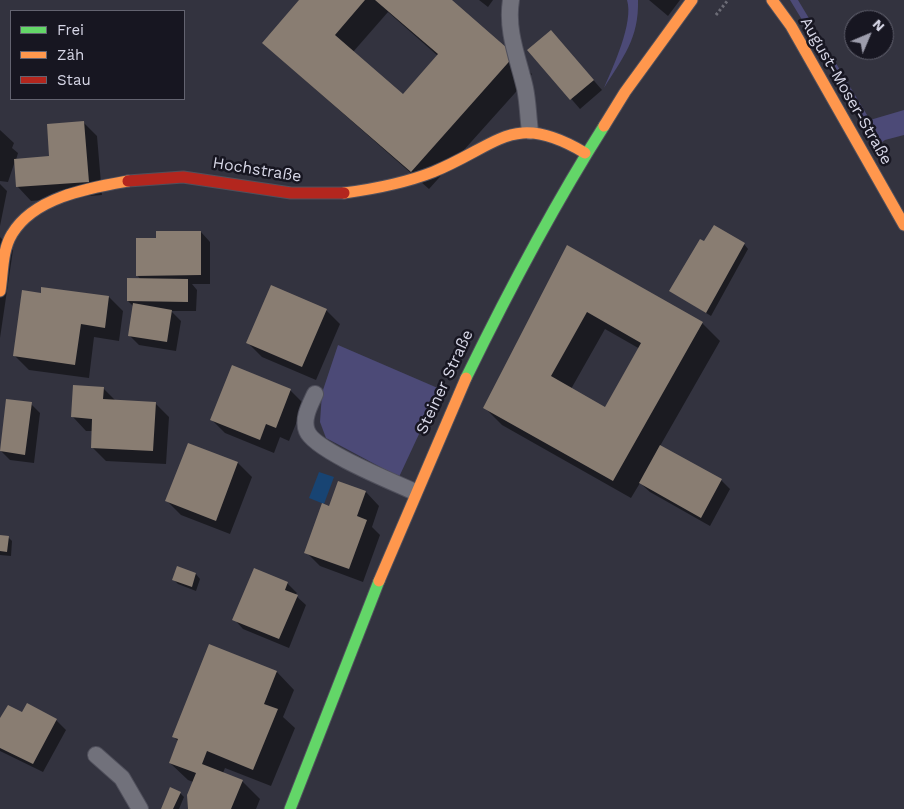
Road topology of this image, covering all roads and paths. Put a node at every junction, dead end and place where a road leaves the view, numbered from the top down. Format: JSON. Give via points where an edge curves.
{"nodes":[{"id":1,"x":511,"y":0,"type":"edge"},
{"id":2,"x":692,"y":0,"type":"edge"},
{"id":3,"x":772,"y":0,"type":"edge"},
{"id":4,"x":530,"y":131,"type":"junction"},
{"id":5,"x":585,"y":153,"type":"junction"},
{"id":6,"x":904,"y":225,"type":"edge"},
{"id":7,"x":0,"y":291,"type":"edge"},
{"id":8,"x":315,"y":394,"type":"dead end"},
{"id":9,"x":414,"y":491,"type":"junction"},
{"id":10,"x":96,"y":755,"type":"dead end"},
{"id":11,"x":140,"y":809,"type":"edge"},
{"id":12,"x":290,"y":809,"type":"edge"}],
"edges":[{"from":1,"to":4,"type":"lane","via":[[509,31],[525,90]]},
{"from":2,"to":5,"type":"street","name":"Steiner Straße","via":[[626,88]]},
{"from":3,"to":6,"type":"street","name":"August-Moser-Straße","via":[[791,26]]},
{"from":4,"to":5,"type":"street","name":"Hochstraße","via":[[549,133],[567,140]]},
{"from":4,"to":7,"type":"street","name":"Hochstraße","via":[[504,136],[461,160],[431,172],[343,193],[275,192],[201,177],[166,176],[146,177],[69,196],[30,213],[12,234]]},
{"from":5,"to":9,"type":"street","name":"Steiner Straße","via":[[553,204],[501,302]]},
{"from":8,"to":9,"type":"lane","via":[[305,424],[311,438],[369,471]]},
{"from":9,"to":12,"type":"street","name":"Steiner Straße"},
{"from":10,"to":11,"type":"lane","via":[[122,778]]}]}
